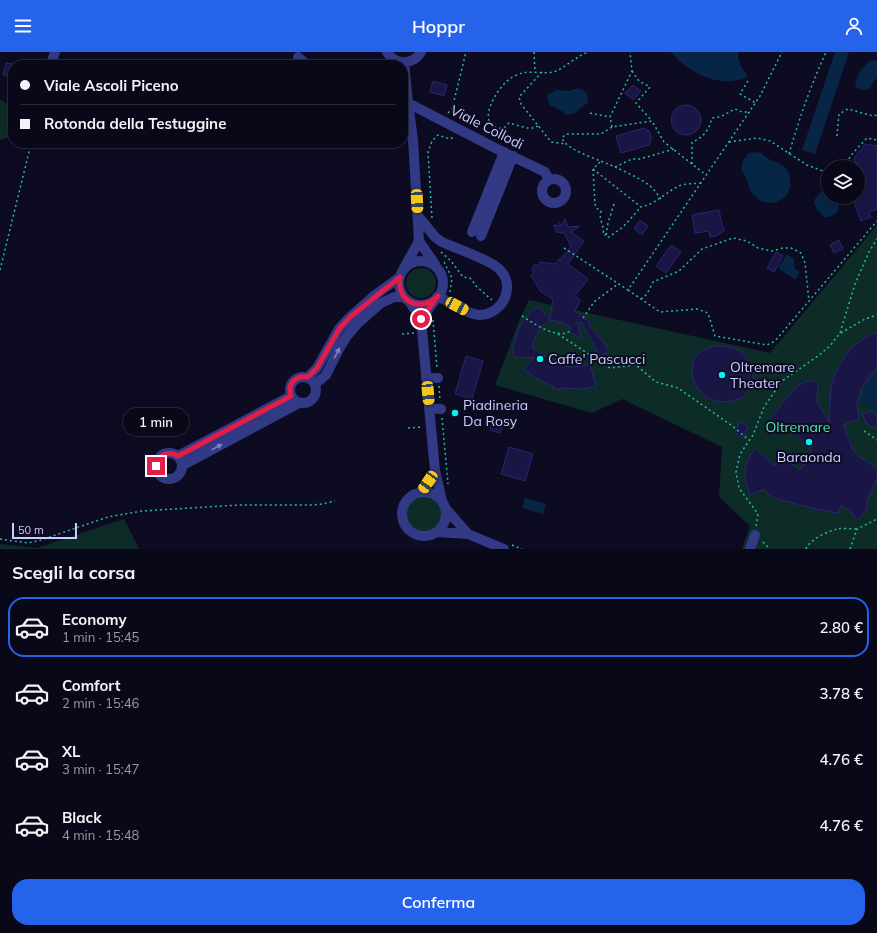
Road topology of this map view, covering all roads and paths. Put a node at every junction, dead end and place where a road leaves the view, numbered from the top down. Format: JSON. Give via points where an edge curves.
{"nodes":[{"id":1,"x":387,"y":52,"type":"edge"},
{"id":2,"x":421,"y":52,"type":"edge"},
{"id":3,"x":466,"y":52,"type":"edge"},
{"id":4,"x":534,"y":52,"type":"edge"},
{"id":5,"x":588,"y":52,"type":"edge"},
{"id":6,"x":630,"y":52,"type":"edge"},
{"id":7,"x":782,"y":52,"type":"edge"},
{"id":8,"x":826,"y":52,"type":"edge"},
{"id":9,"x":298,"y":57,"type":"dead end"},
{"id":10,"x":301,"y":60,"type":"edge"},
{"id":11,"x":396,"y":60,"type":"edge"},
{"id":12,"x":408,"y":62,"type":"edge"},
{"id":13,"x":632,"y":71,"type":"junction"},
{"id":14,"x":535,"y":72,"type":"junction"},
{"id":15,"x":542,"y":72,"type":"junction"},
{"id":16,"x":748,"y":81,"type":"dead end"},
{"id":17,"x":756,"y":103,"type":"junction"},
{"id":18,"x":408,"y":104,"type":"edge"},
{"id":19,"x":750,"y":112,"type":"junction"},
{"id":20,"x":590,"y":113,"type":"dead end"},
{"id":21,"x":877,"y":115,"type":"edge"},
{"id":22,"x":610,"y":117,"type":"junction"},
{"id":23,"x":408,"y":118,"type":"edge"},
{"id":24,"x":441,"y":120,"type":"junction"},
{"id":25,"x":652,"y":121,"type":"junction"},
{"id":26,"x":538,"y":126,"type":"junction"},
{"id":27,"x":612,"y":127,"type":"junction"},
{"id":28,"x":451,"y":135,"type":"dead end"},
{"id":29,"x":837,"y":136,"type":"dead end"},
{"id":30,"x":877,"y":140,"type":"edge"},
{"id":31,"x":729,"y":142,"type":"junction"},
{"id":32,"x":567,"y":145,"type":"junction"},
{"id":33,"x":30,"y":148,"type":"dead end"},
{"id":34,"x":674,"y":149,"type":"junction"},
{"id":35,"x":508,"y":154,"type":"junction"},
{"id":36,"x":789,"y":154,"type":"junction"},
{"id":37,"x":848,"y":160,"type":"edge"},
{"id":38,"x":600,"y":161,"type":"junction"},
{"id":39,"x":692,"y":164,"type":"junction"},
{"id":40,"x":615,"y":167,"type":"junction"},
{"id":41,"x":594,"y":170,"type":"junction"},
{"id":42,"x":821,"y":171,"type":"edge"},
{"id":43,"x":706,"y":175,"type":"junction"},
{"id":44,"x":549,"y":180,"type":"dead end"},
{"id":45,"x":701,"y":183,"type":"junction"},
{"id":46,"x":661,"y":199,"type":"junction"},
{"id":47,"x":614,"y":204,"type":"dead end"},
{"id":48,"x":640,"y":207,"type":"junction"},
{"id":49,"x":418,"y":216,"type":"junction"},
{"id":50,"x":432,"y":219,"type":"dead end"},
{"id":51,"x":877,"y":221,"type":"edge"},
{"id":52,"x":476,"y":234,"type":"dead end"},
{"id":53,"x":606,"y":236,"type":"junction"},
{"id":54,"x":877,"y":239,"type":"edge"},
{"id":55,"x":419,"y":241,"type":"junction"},
{"id":56,"x":441,"y":247,"type":"junction"},
{"id":57,"x":564,"y":248,"type":"dead end"},
{"id":58,"x":440,"y":255,"type":"dead end"},
{"id":59,"x":441,"y":266,"type":"junction"},
{"id":60,"x":0,"y":270,"type":"edge"},
{"id":61,"x":401,"y":273,"type":"junction"},
{"id":62,"x":618,"y":284,"type":"junction"},
{"id":63,"x":628,"y":290,"type":"junction"},
{"id":64,"x":443,"y":298,"type":"junction"},
{"id":65,"x":407,"y":299,"type":"junction"},
{"id":66,"x":641,"y":299,"type":"junction"},
{"id":67,"x":809,"y":301,"type":"junction"},
{"id":68,"x":499,"y":306,"type":"junction"},
{"id":69,"x":877,"y":315,"type":"edge"},
{"id":70,"x":522,"y":316,"type":"dead end"},
{"id":71,"x":433,"y":317,"type":"dead end"},
{"id":72,"x":584,"y":318,"type":"dead end"},
{"id":73,"x":421,"y":319,"type":"junction"},
{"id":74,"x":570,"y":331,"type":"dead end"},
{"id":75,"x":840,"y":333,"type":"junction"},
{"id":76,"x":558,"y":334,"type":"junction"},
{"id":77,"x":426,"y":378,"type":"junction"},
{"id":78,"x":438,"y":378,"type":"junction"},
{"id":79,"x":311,"y":381,"type":"junction"},
{"id":80,"x":295,"y":399,"type":"junction"},
{"id":81,"x":429,"y":408,"type":"junction"},
{"id":82,"x":441,"y":409,"type":"junction"},
{"id":83,"x":864,"y":431,"type":"dead end"},
{"id":84,"x":749,"y":440,"type":"junction"},
{"id":85,"x":877,"y":440,"type":"edge"},
{"id":86,"x":180,"y":461,"type":"dead end"},
{"id":87,"x":435,"y":471,"type":"junction"},
{"id":88,"x":448,"y":484,"type":"dead end"},
{"id":89,"x":420,"y":492,"type":"junction"},
{"id":90,"x":335,"y":501,"type":"dead end"},
{"id":91,"x":444,"y":505,"type":"junction"},
{"id":92,"x":877,"y":519,"type":"edge"},
{"id":93,"x":857,"y":529,"type":"junction"},
{"id":94,"x":437,"y":532,"type":"junction"},
{"id":95,"x":468,"y":534,"type":"junction"},
{"id":96,"x":755,"y":535,"type":"joint"},
{"id":97,"x":0,"y":539,"type":"edge"},
{"id":98,"x":479,"y":539,"type":"junction"},
{"id":99,"x":506,"y":546,"type":"edge"},
{"id":100,"x":484,"y":549,"type":"edge"},
{"id":101,"x":522,"y":549,"type":"edge"},
{"id":102,"x":750,"y":549,"type":"edge"},
{"id":103,"x":806,"y":549,"type":"edge"},
{"id":104,"x":850,"y":549,"type":"edge"}],
"edges":[{"from":1,"to":11,"type":"street"},
{"from":2,"to":12,"type":"street","via":[[415,60]]},
{"from":3,"to":24,"type":"path","via":[[452,108]]},
{"from":4,"to":14,"type":"path"},
{"from":5,"to":15,"type":"path","via":[[552,73]]},
{"from":6,"to":13,"type":"path"},
{"from":7,"to":17,"type":"path"},
{"from":8,"to":36,"type":"path","via":[[802,109]]},
{"from":9,"to":10,"type":"street"},
{"from":13,"to":22,"type":"path"},
{"from":13,"to":25,"type":"path","via":[[639,80],[650,87],[636,103]]},
{"from":14,"to":15,"type":"path"},
{"from":14,"to":26,"type":"path","via":[[522,73],[510,78],[491,101],[488,118],[492,126],[498,129],[509,123],[527,128]]},
{"from":15,"to":26,"type":"path","via":[[519,97],[521,104]]},
{"from":16,"to":17,"type":"path","via":[[740,94]]},
{"from":17,"to":19,"type":"path"},
{"from":18,"to":24,"type":"street","name":"Viale Collodi"},
{"from":19,"to":31,"type":"path"},
{"from":19,"to":39,"type":"path","via":[[735,109],[712,118],[704,134],[692,142]]},
{"from":20,"to":22,"type":"path"},
{"from":21,"to":29,"type":"path","via":[[848,109],[840,114]]},
{"from":22,"to":27,"type":"path"},
{"from":23,"to":49,"type":"street","via":[[414,147]]},
{"from":24,"to":35,"type":"street","name":"Viale Collodi"},
{"from":25,"to":27,"type":"path"},
{"from":25,"to":34,"type":"path","via":[[664,142]]},
{"from":26,"to":32,"type":"path","via":[[551,142]]},
{"from":27,"to":32,"type":"path","via":[[601,134],[566,134],[562,138]]},
{"from":28,"to":50,"type":"path","via":[[450,139],[438,135],[432,141],[428,152]]},
{"from":30,"to":37,"type":"path","via":[[867,138]]},
{"from":31,"to":36,"type":"path","via":[[757,138],[770,141]]},
{"from":31,"to":43,"type":"path"},
{"from":32,"to":38,"type":"path"},
{"from":33,"to":60,"type":"path"},
{"from":34,"to":39,"type":"path"},
{"from":34,"to":40,"type":"path","via":[[632,159]]},
{"from":35,"to":44,"type":"street","name":"Viale Collodi","via":[[545,172]]},
{"from":35,"to":52,"type":"street"},
{"from":36,"to":42,"type":"path","via":[[807,166]]},
{"from":38,"to":40,"type":"path"},
{"from":38,"to":41,"type":"path"},
{"from":39,"to":43,"type":"path"},
{"from":40,"to":46,"type":"path","via":[[649,185]]},
{"from":41,"to":48,"type":"path"},
{"from":41,"to":53,"type":"path","via":[[595,204],[601,211],[599,216],[604,229],[603,234]]},
{"from":43,"to":45,"type":"path"},
{"from":45,"to":46,"type":"path","via":[[680,185]]},
{"from":45,"to":63,"type":"path"},
{"from":46,"to":48,"type":"path"},
{"from":47,"to":53,"type":"path"},
{"from":48,"to":53,"type":"path","via":[[623,227],[609,237]]},
{"from":49,"to":55,"type":"street"},
{"from":49,"to":56,"type":"street"},
{"from":51,"to":67,"type":"path"},
{"from":54,"to":75,"type":"path","via":[[868,252],[855,284]]},
{"from":55,"to":59,"type":"street"},
{"from":55,"to":61,"type":"street"},
{"from":56,"to":58,"type":"path"},
{"from":56,"to":68,"type":"path","via":[[462,277],[470,278]]},
{"from":56,"to":68,"type":"street","via":[[499,268],[508,287],[506,297]]},
{"from":57,"to":62,"type":"path"},
{"from":59,"to":61,"type":"street","via":[[421,260],[408,265]]},
{"from":59,"to":64,"type":"street"},
{"from":59,"to":64,"type":"path","via":[[452,278],[452,286]]},
{"from":61,"to":65,"type":"street","via":[[399,288]]},
{"from":61,"to":79,"type":"street","via":[[339,329]]},
{"from":62,"to":63,"type":"path"},
{"from":62,"to":72,"type":"path","via":[[594,302]]},
{"from":63,"to":66,"type":"path"},
{"from":64,"to":65,"type":"street","via":[[428,304],[415,304]]},
{"from":64,"to":68,"type":"street","via":[[480,315],[490,313]]},
{"from":64,"to":73,"type":"street"},
{"from":65,"to":73,"type":"street"},
{"from":79,"to":65,"type":"street","one_way":true,"via":[[326,374],[343,342],[357,324],[382,303],[394,297]]},
{"from":66,"to":67,"type":"path","via":[[660,312],[697,309],[708,313],[714,336],[767,345],[775,341]]},
{"from":66,"to":67,"type":"path","via":[[647,294],[653,282],[679,271],[702,249],[733,238],[747,241],[758,248],[772,251],[791,248],[801,253],[805,263]]},
{"from":69,"to":75,"type":"path"},
{"from":70,"to":76,"type":"path"},
{"from":71,"to":78,"type":"path"},
{"from":73,"to":77,"type":"street"},
{"from":74,"to":76,"type":"path"},
{"from":75,"to":84,"type":"path","via":[[818,356],[782,381],[764,407]]},
{"from":76,"to":84,"type":"path","via":[[610,368],[636,365],[656,382],[678,388]]},
{"from":77,"to":78,"type":"street"},
{"from":77,"to":81,"type":"street"},
{"from":78,"to":82,"type":"path"},
{"from":79,"to":80,"type":"street","via":[[297,378],[292,382],[290,389]]},
{"from":79,"to":80,"type":"street","via":[[316,391],[314,398],[307,403]]},
{"from":80,"to":86,"type":"street"},
{"from":81,"to":82,"type":"street"},
{"from":81,"to":87,"type":"street"},
{"from":82,"to":88,"type":"path"},
{"from":83,"to":85,"type":"path"},
{"from":84,"to":96,"type":"path","via":[[740,454],[736,472],[739,488],[758,514]]},
{"from":87,"to":89,"type":"street"},
{"from":87,"to":91,"type":"street"},
{"from":89,"to":91,"type":"street","via":[[432,493]]},
{"from":89,"to":94,"type":"street","via":[[413,495],[404,506],[402,514],[405,525],[414,534],[425,536]]},
{"from":90,"to":97,"type":"path","via":[[311,505],[239,505],[142,511],[108,517],[41,540],[28,542]]},
{"from":91,"to":94,"type":"street","via":[[445,522]]},
{"from":91,"to":95,"type":"street"},
{"from":92,"to":93,"type":"path"},
{"from":93,"to":103,"type":"path","via":[[837,529],[818,537],[807,545]]},
{"from":93,"to":104,"type":"path"},
{"from":94,"to":95,"type":"street"},
{"from":95,"to":98,"type":"street"},
{"from":96,"to":102,"type":"street"},
{"from":98,"to":99,"type":"street"},
{"from":98,"to":100,"type":"street"},
{"from":99,"to":101,"type":"path"}]}
